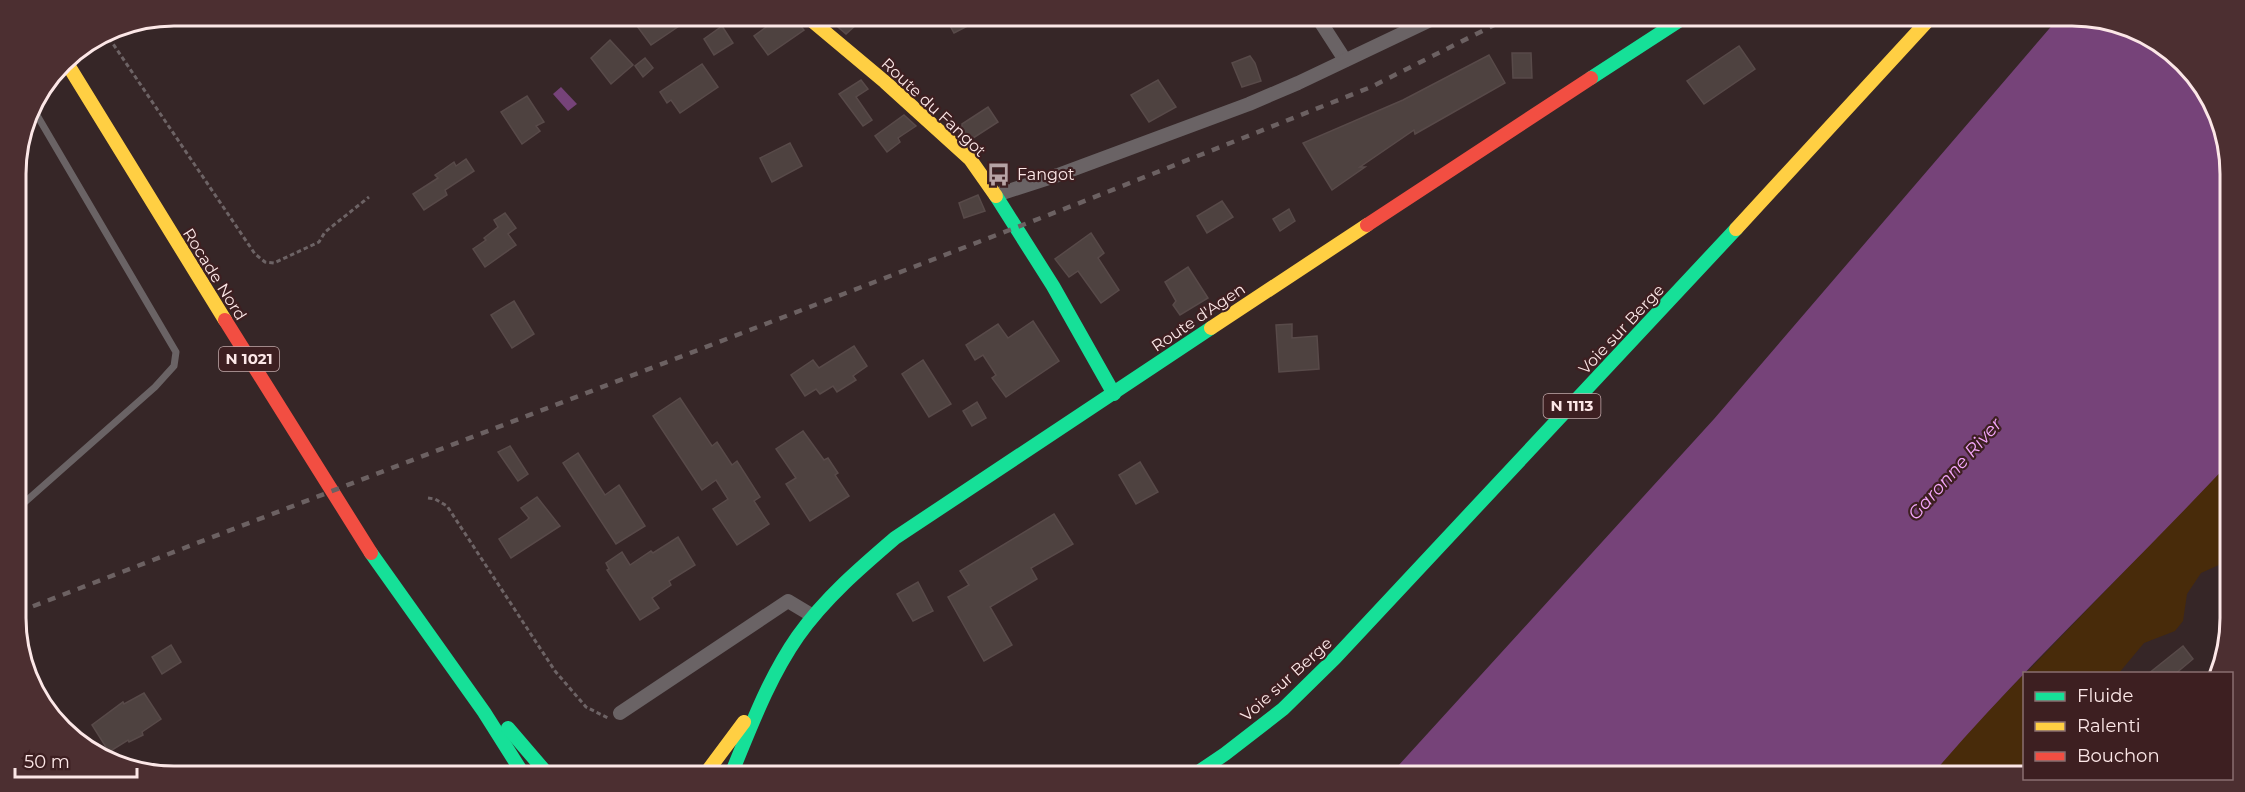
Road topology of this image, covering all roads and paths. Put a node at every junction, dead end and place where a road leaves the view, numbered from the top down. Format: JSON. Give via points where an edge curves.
{"nodes":[{"id":1,"x":818,"y":26,"type":"edge"},
{"id":2,"x":1323,"y":26,"type":"edge"},
{"id":3,"x":1418,"y":26,"type":"edge"},
{"id":4,"x":1671,"y":26,"type":"edge"},
{"id":5,"x":1924,"y":26,"type":"edge"},
{"id":6,"x":110,"y":40,"type":"edge"},
{"id":7,"x":1345,"y":60,"type":"junction"},
{"id":8,"x":69,"y":69,"type":"edge"},
{"id":9,"x":37,"y":116,"type":"edge"},
{"id":10,"x":996,"y":195,"type":"junction"},
{"id":11,"x":369,"y":197,"type":"dead end"},
{"id":12,"x":1114,"y":394,"type":"junction"},
{"id":13,"x":428,"y":498,"type":"dead end"},
{"id":14,"x":26,"y":501,"type":"edge"},
{"id":15,"x":813,"y":616,"type":"junction"},
{"id":16,"x":442,"y":652,"type":"junction"},
{"id":17,"x":767,"y":691,"type":"junction"},
{"id":18,"x":620,"y":713,"type":"joint"},
{"id":19,"x":518,"y":766,"type":"edge"},
{"id":20,"x":540,"y":766,"type":"edge"},
{"id":21,"x":711,"y":766,"type":"edge"},
{"id":22,"x":735,"y":766,"type":"edge"},
{"id":23,"x":1207,"y":766,"type":"edge"}],
"edges":[{"from":1,"to":10,"type":"main road","name":"Route du Fangot","via":[[970,159]]},
{"from":2,"to":7,"type":"street"},
{"from":3,"to":7,"type":"street"},
{"from":4,"to":12,"type":"main road","name":"Route d'Agen"},
{"from":5,"to":23,"type":"main road","name":"Voie sur Berge","number":"N 1113","via":[[1335,658],[1283,709]]},
{"from":6,"to":11,"type":"path","via":[[255,254],[265,262],[274,263],[318,242]]},
{"from":7,"to":10,"type":"street","via":[[1249,104]]},
{"from":8,"to":16,"type":"main road","name":"Rocade Nord","number":"N 1021","via":[[321,477],[378,565]]},
{"from":9,"to":14,"type":"lane","via":[[176,352],[174,366],[155,387]]},
{"from":10,"to":12,"type":"main road","name":"Route du Fangot"},
{"from":12,"to":15,"type":"main road","name":"Route d'Agen","via":[[895,538]]},
{"from":13,"to":18,"type":"path","via":[[447,506],[555,671],[586,707],[610,718]]},
{"from":15,"to":17,"type":"main road","name":"Route d'Agen"},
{"from":15,"to":18,"type":"street","via":[[788,601]]},
{"from":16,"to":19,"type":"main road","number":"N 1021"},
{"from":16,"to":20,"type":"main road","number":"N 1021"},
{"from":17,"to":21,"type":"main road","name":"Route d'Agen"},
{"from":17,"to":22,"type":"main road","name":"Route d'Agen"}]}
